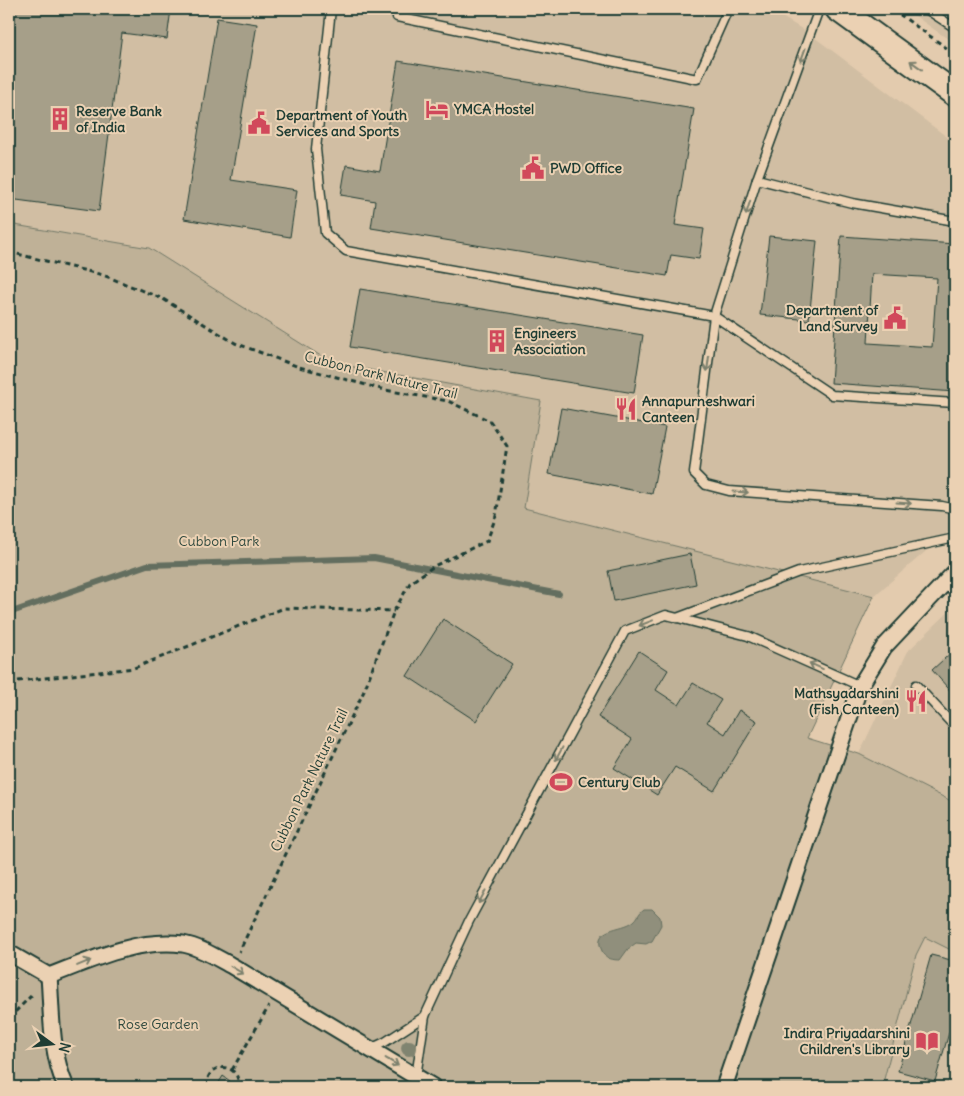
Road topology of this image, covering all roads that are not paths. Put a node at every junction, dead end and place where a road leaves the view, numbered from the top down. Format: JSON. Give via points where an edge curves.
{"nodes":[{"id":1,"x":331,"y":9,"type":"edge"},
{"id":2,"x":728,"y":9,"type":"edge"},
{"id":3,"x":819,"y":9,"type":"edge"},
{"id":4,"x":838,"y":9,"type":"edge"},
{"id":5,"x":926,"y":9,"type":"edge"},
{"id":6,"x":397,"y":17,"type":"dead end"},
{"id":7,"x":955,"y":28,"type":"edge"},
{"id":8,"x":955,"y":94,"type":"edge"},
{"id":9,"x":757,"y":179,"type":"junction"},
{"id":10,"x":955,"y":221,"type":"edge"},
{"id":11,"x":714,"y":316,"type":"junction"},
{"id":12,"x":955,"y":402,"type":"edge"},
{"id":13,"x":955,"y":510,"type":"edge"},
{"id":14,"x":955,"y":538,"type":"edge"},
{"id":15,"x":955,"y":572,"type":"edge"},
{"id":16,"x":678,"y":618,"type":"junction"},
{"id":17,"x":916,"y":685,"type":"dead end"},
{"id":18,"x":860,"y":686,"type":"junction"},
{"id":19,"x":955,"y":727,"type":"edge"},
{"id":20,"x":9,"y":953,"type":"edge"},
{"id":21,"x":49,"y":976,"type":"junction"},
{"id":22,"x":425,"y":1016,"type":"junction"},
{"id":23,"x":370,"y":1049,"type":"junction"},
{"id":24,"x":416,"y":1076,"type":"junction"},
{"id":25,"x":66,"y":1087,"type":"edge"},
{"id":26,"x":433,"y":1087,"type":"edge"},
{"id":27,"x":724,"y":1087,"type":"edge"}],
"edges":[{"from":1,"to":11,"type":"lane","via":[[316,149],[325,233],[346,251]]},
{"from":2,"to":6,"type":"lane","via":[[697,79]]},
{"from":3,"to":9,"type":"lane","one_way":true},
{"from":8,"to":4,"type":"main road","one_way":true},
{"from":5,"to":7,"type":"lane"},
{"from":9,"to":10,"type":"lane","via":[[852,203]]},
{"from":9,"to":11,"type":"lane","one_way":true},
{"from":11,"to":12,"type":"lane","via":[[832,395]]},
{"from":11,"to":13,"type":"lane","one_way":true,"via":[[694,473],[706,485],[728,491],[942,506]]},
{"from":14,"to":16,"type":"lane","via":[[799,572]]},
{"from":15,"to":18,"type":"street","via":[[884,647]]},
{"from":18,"to":16,"type":"lane","one_way":true,"via":[[748,636]]},
{"from":16,"to":22,"type":"lane","one_way":true,"via":[[666,615],[625,631],[469,922]]},
{"from":17,"to":19,"type":"lane"},
{"from":18,"to":27,"type":"street"},
{"from":20,"to":21,"type":"street"},
{"from":21,"to":23,"type":"street","one_way":true,"via":[[120,950],[184,944],[232,966]]},
{"from":21,"to":25,"type":"street","via":[[52,1031],[58,1069]]},
{"from":22,"to":23,"type":"lane"},
{"from":22,"to":24,"type":"lane"},
{"from":23,"to":24,"type":"street","one_way":true},
{"from":24,"to":26,"type":"street"}]}
